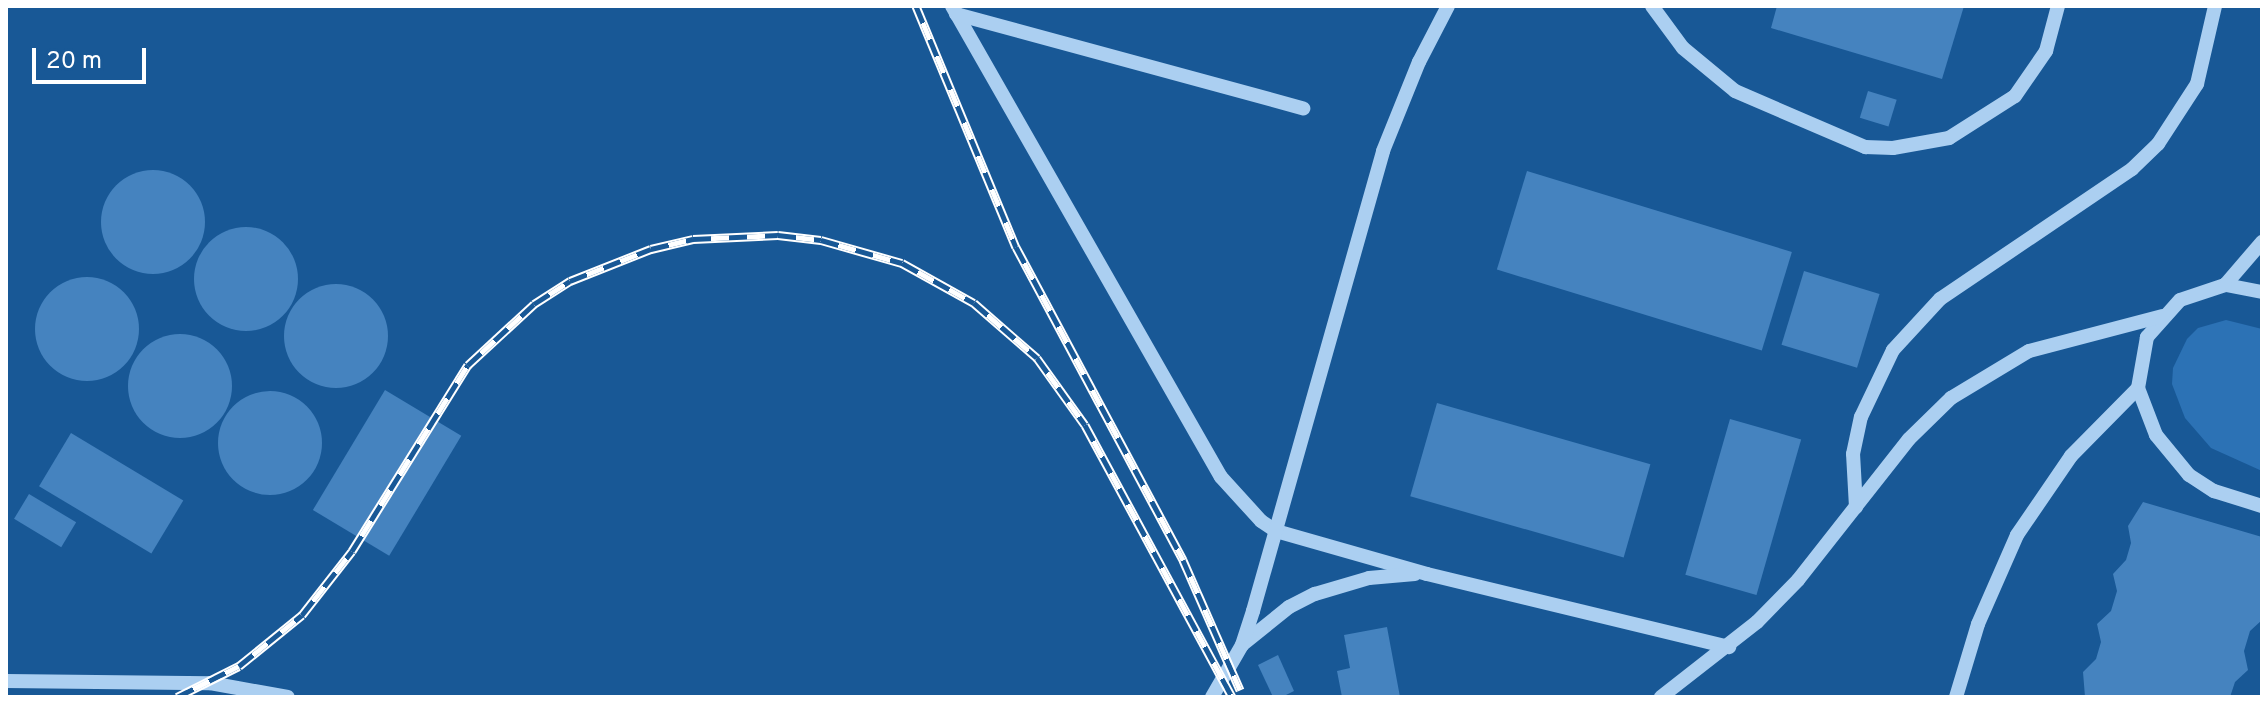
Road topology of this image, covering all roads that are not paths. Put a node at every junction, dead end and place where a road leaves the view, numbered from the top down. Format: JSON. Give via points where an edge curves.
{"nodes":[{"id":1,"x":1448,"y":6,"type":"edge"},
{"id":2,"x":1652,"y":6,"type":"edge"},
{"id":3,"x":2058,"y":6,"type":"edge"},
{"id":4,"x":2215,"y":6,"type":"edge"},
{"id":5,"x":954,"y":10,"type":"edge"},
{"id":6,"x":1303,"y":108,"type":"dead end"},
{"id":7,"x":2262,"y":242,"type":"edge"},
{"id":8,"x":2225,"y":285,"type":"junction"},
{"id":9,"x":2262,"y":292,"type":"edge"},
{"id":10,"x":2162,"y":316,"type":"junction"},
{"id":11,"x":2138,"y":388,"type":"junction"},
{"id":12,"x":2262,"y":506,"type":"edge"},
{"id":13,"x":1856,"y":507,"type":"junction"},
{"id":14,"x":1276,"y":531,"type":"junction"},
{"id":15,"x":1427,"y":574,"type":"junction"},
{"id":16,"x":1242,"y":645,"type":"junction"},
{"id":17,"x":1729,"y":647,"type":"junction"},
{"id":18,"x":6,"y":681,"type":"edge"},
{"id":19,"x":288,"y":697,"type":"edge"},
{"id":20,"x":1212,"y":697,"type":"edge"},
{"id":21,"x":1661,"y":697,"type":"edge"},
{"id":22,"x":1956,"y":697,"type":"edge"}],
"edges":[{"from":1,"to":14,"type":"lane","via":[[1383,151]]},
{"from":2,"to":3,"type":"lane","via":[[1683,48],[1735,91],[1865,147],[1893,148],[1949,138],[2015,96],[2046,51]]},
{"from":4,"to":13,"type":"lane","via":[[2197,84],[2158,144],[2132,169],[1940,299],[1893,350],[1861,417],[1853,454]]},
{"from":5,"to":6,"type":"lane"},
{"from":5,"to":14,"type":"lane","via":[[1221,477]]},
{"from":7,"to":8,"type":"lane"},
{"from":8,"to":9,"type":"lane"},
{"from":8,"to":10,"type":"lane","via":[[2180,300]]},
{"from":10,"to":11,"type":"lane","via":[[2143,350]]},
{"from":10,"to":13,"type":"lane","via":[[2029,351],[1974,380],[1909,439]]},
{"from":11,"to":12,"type":"lane","via":[[2156,435],[2189,475],[2214,491]]},
{"from":11,"to":22,"type":"lane","via":[[2071,456],[2017,535],[1978,624]]},
{"from":13,"to":17,"type":"lane","via":[[1798,580]]},
{"from":14,"to":15,"type":"lane"},
{"from":14,"to":16,"type":"lane"},
{"from":15,"to":16,"type":"lane","via":[[1369,578],[1315,594],[1289,607]]},
{"from":15,"to":17,"type":"lane"},
{"from":16,"to":20,"type":"lane"},
{"from":17,"to":21,"type":"lane"},
{"from":18,"to":19,"type":"lane","via":[[210,683]]}]}
